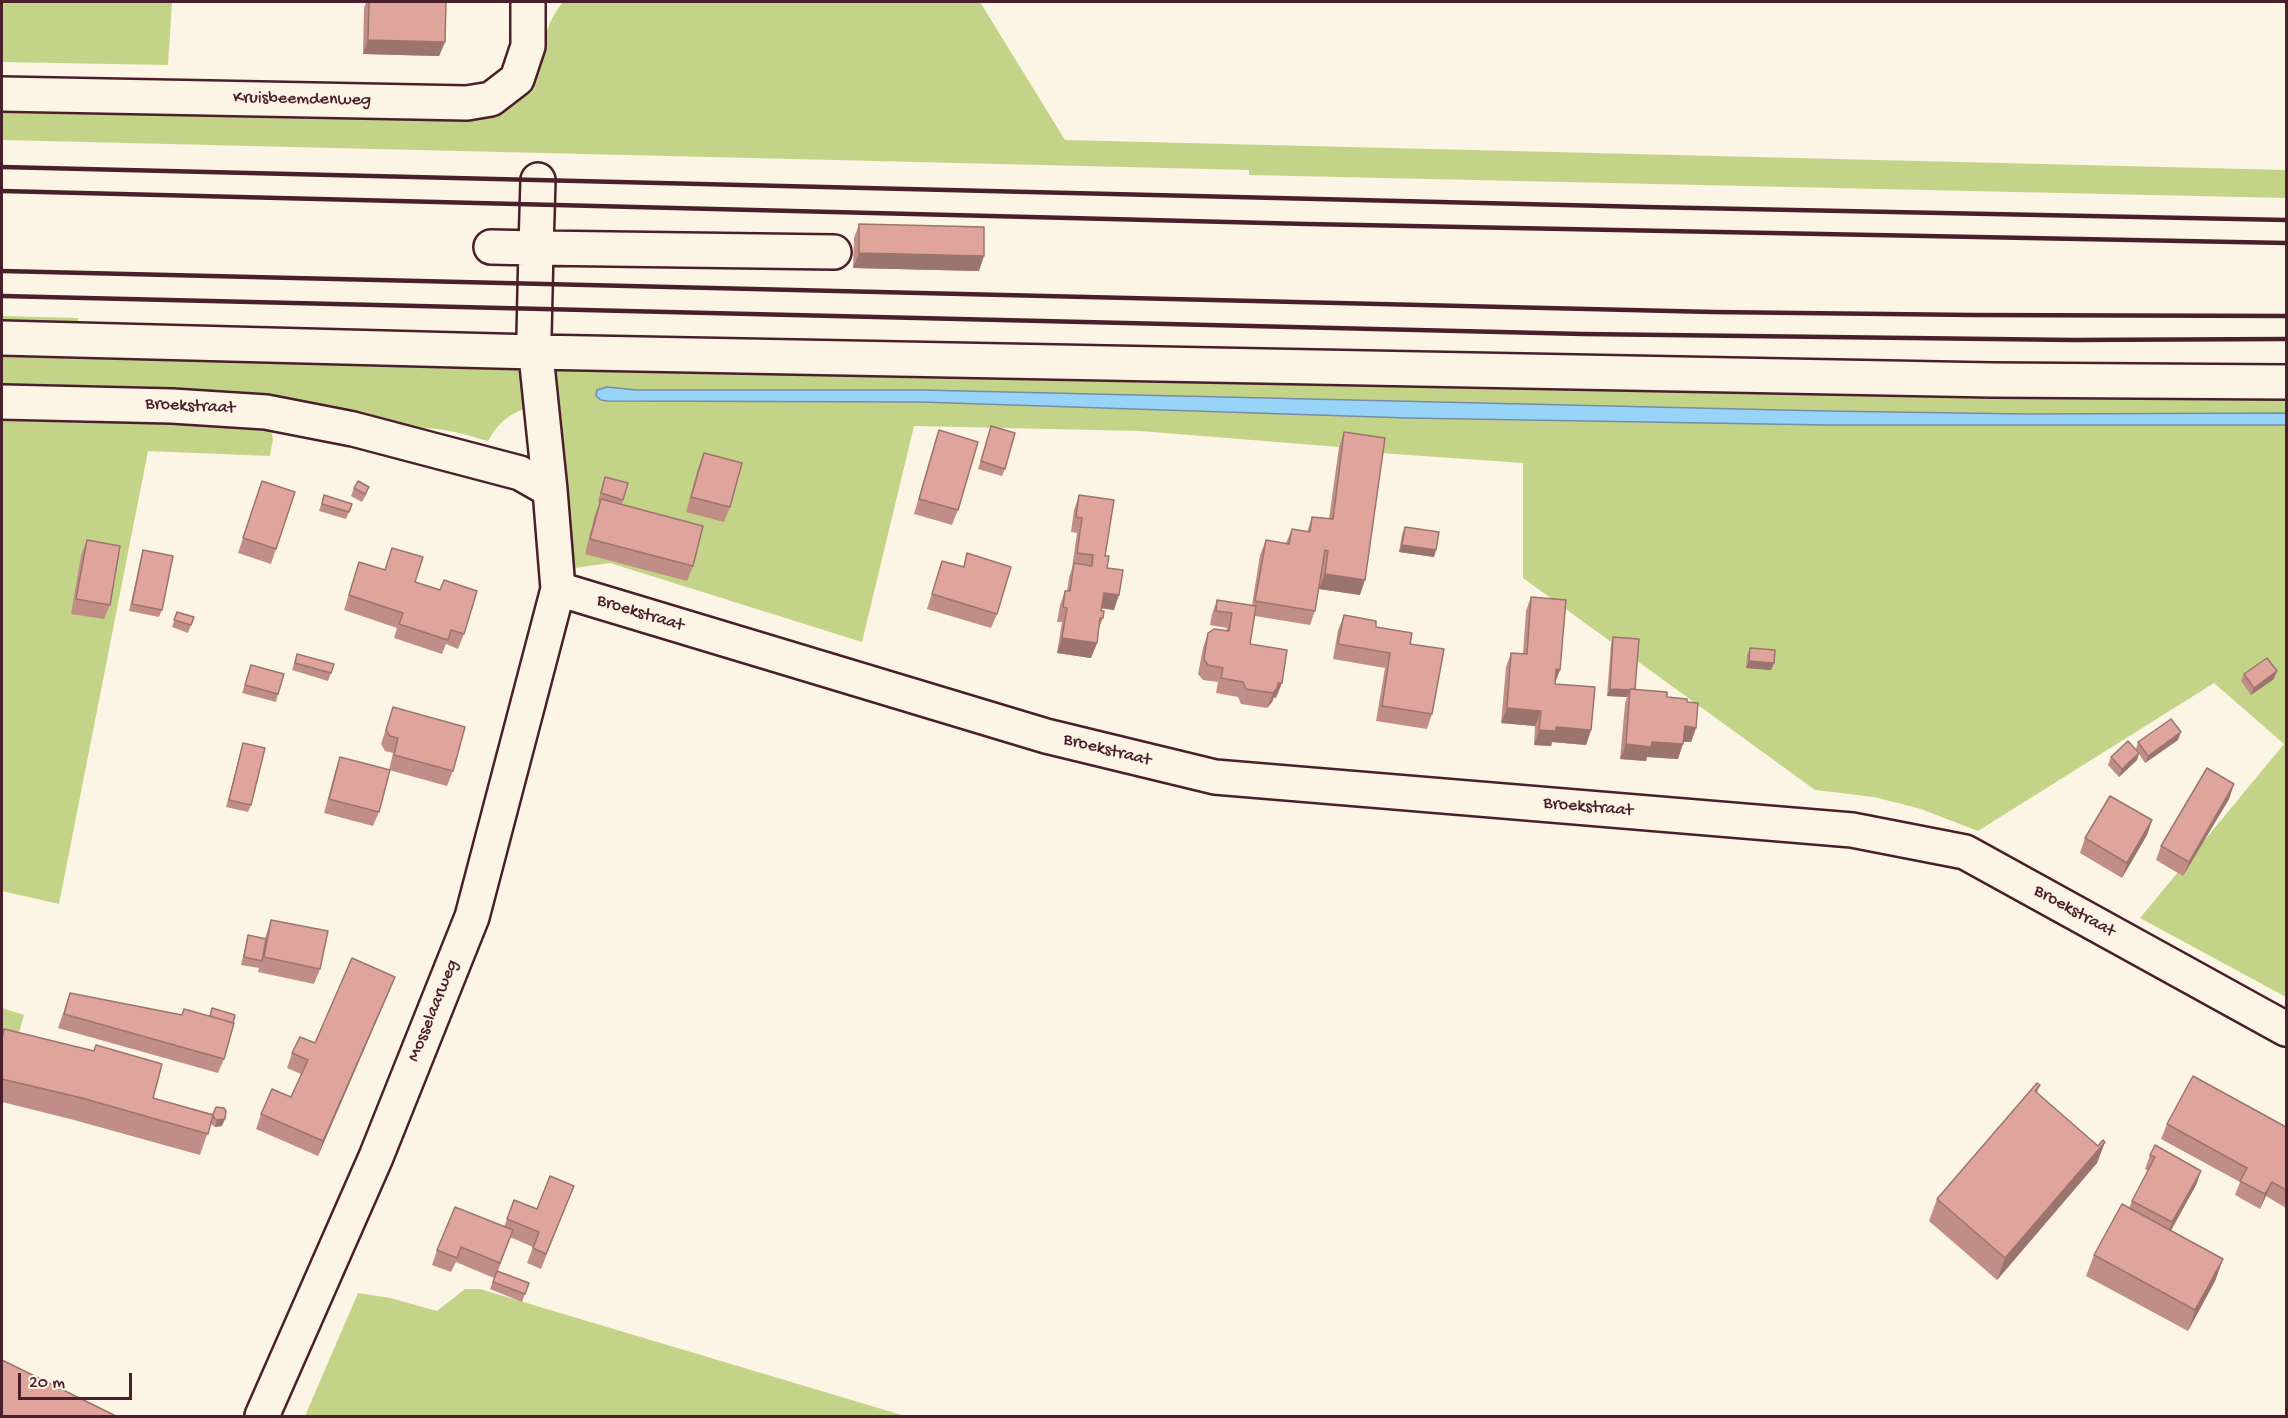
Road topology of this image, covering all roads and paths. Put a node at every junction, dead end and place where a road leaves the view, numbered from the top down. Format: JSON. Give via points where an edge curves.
{"nodes":[{"id":1,"x":528,"y":2,"type":"edge"},
{"id":2,"x":2,"y":94,"type":"edge"},
{"id":3,"x":538,"y":180,"type":"dead end"},
{"id":4,"x":491,"y":247,"type":"dead end"},
{"id":5,"x":536,"y":248,"type":"junction"},
{"id":6,"x":834,"y":252,"type":"dead end"},
{"id":7,"x":2,"y":338,"type":"edge"},
{"id":8,"x":536,"y":352,"type":"junction"},
{"id":9,"x":2286,"y":382,"type":"edge"},
{"id":10,"x":2,"y":402,"type":"edge"},
{"id":11,"x":550,"y":490,"type":"junction"},
{"id":12,"x":558,"y":589,"type":"junction"},
{"id":13,"x":2286,"y":1029,"type":"edge"},
{"id":14,"x":262,"y":1416,"type":"edge"}],
"edges":[{"from":1,"to":2,"type":"street","name":"Kruisbeemdenweg","via":[[528,46],[517,79],[491,99],[466,103]]},
{"from":3,"to":5,"type":"street"},
{"from":4,"to":5,"type":"street"},
{"from":5,"to":6,"type":"street"},
{"from":5,"to":8,"type":"street"},
{"from":7,"to":8,"type":"street"},
{"from":8,"to":9,"type":"street","via":[[1980,380]]},
{"from":8,"to":11,"type":"street"},
{"from":10,"to":11,"type":"street","name":"Broekstraat","via":[[277,413],[520,472]]},
{"from":11,"to":12,"type":"street"},
{"from":12,"to":13,"type":"street","name":"Broekstraat","via":[[1046,736],[1215,777],[1852,830],[1965,852]]},
{"from":12,"to":14,"type":"street","name":"Mosselaarweg","via":[[472,917],[376,1157]]}]}
